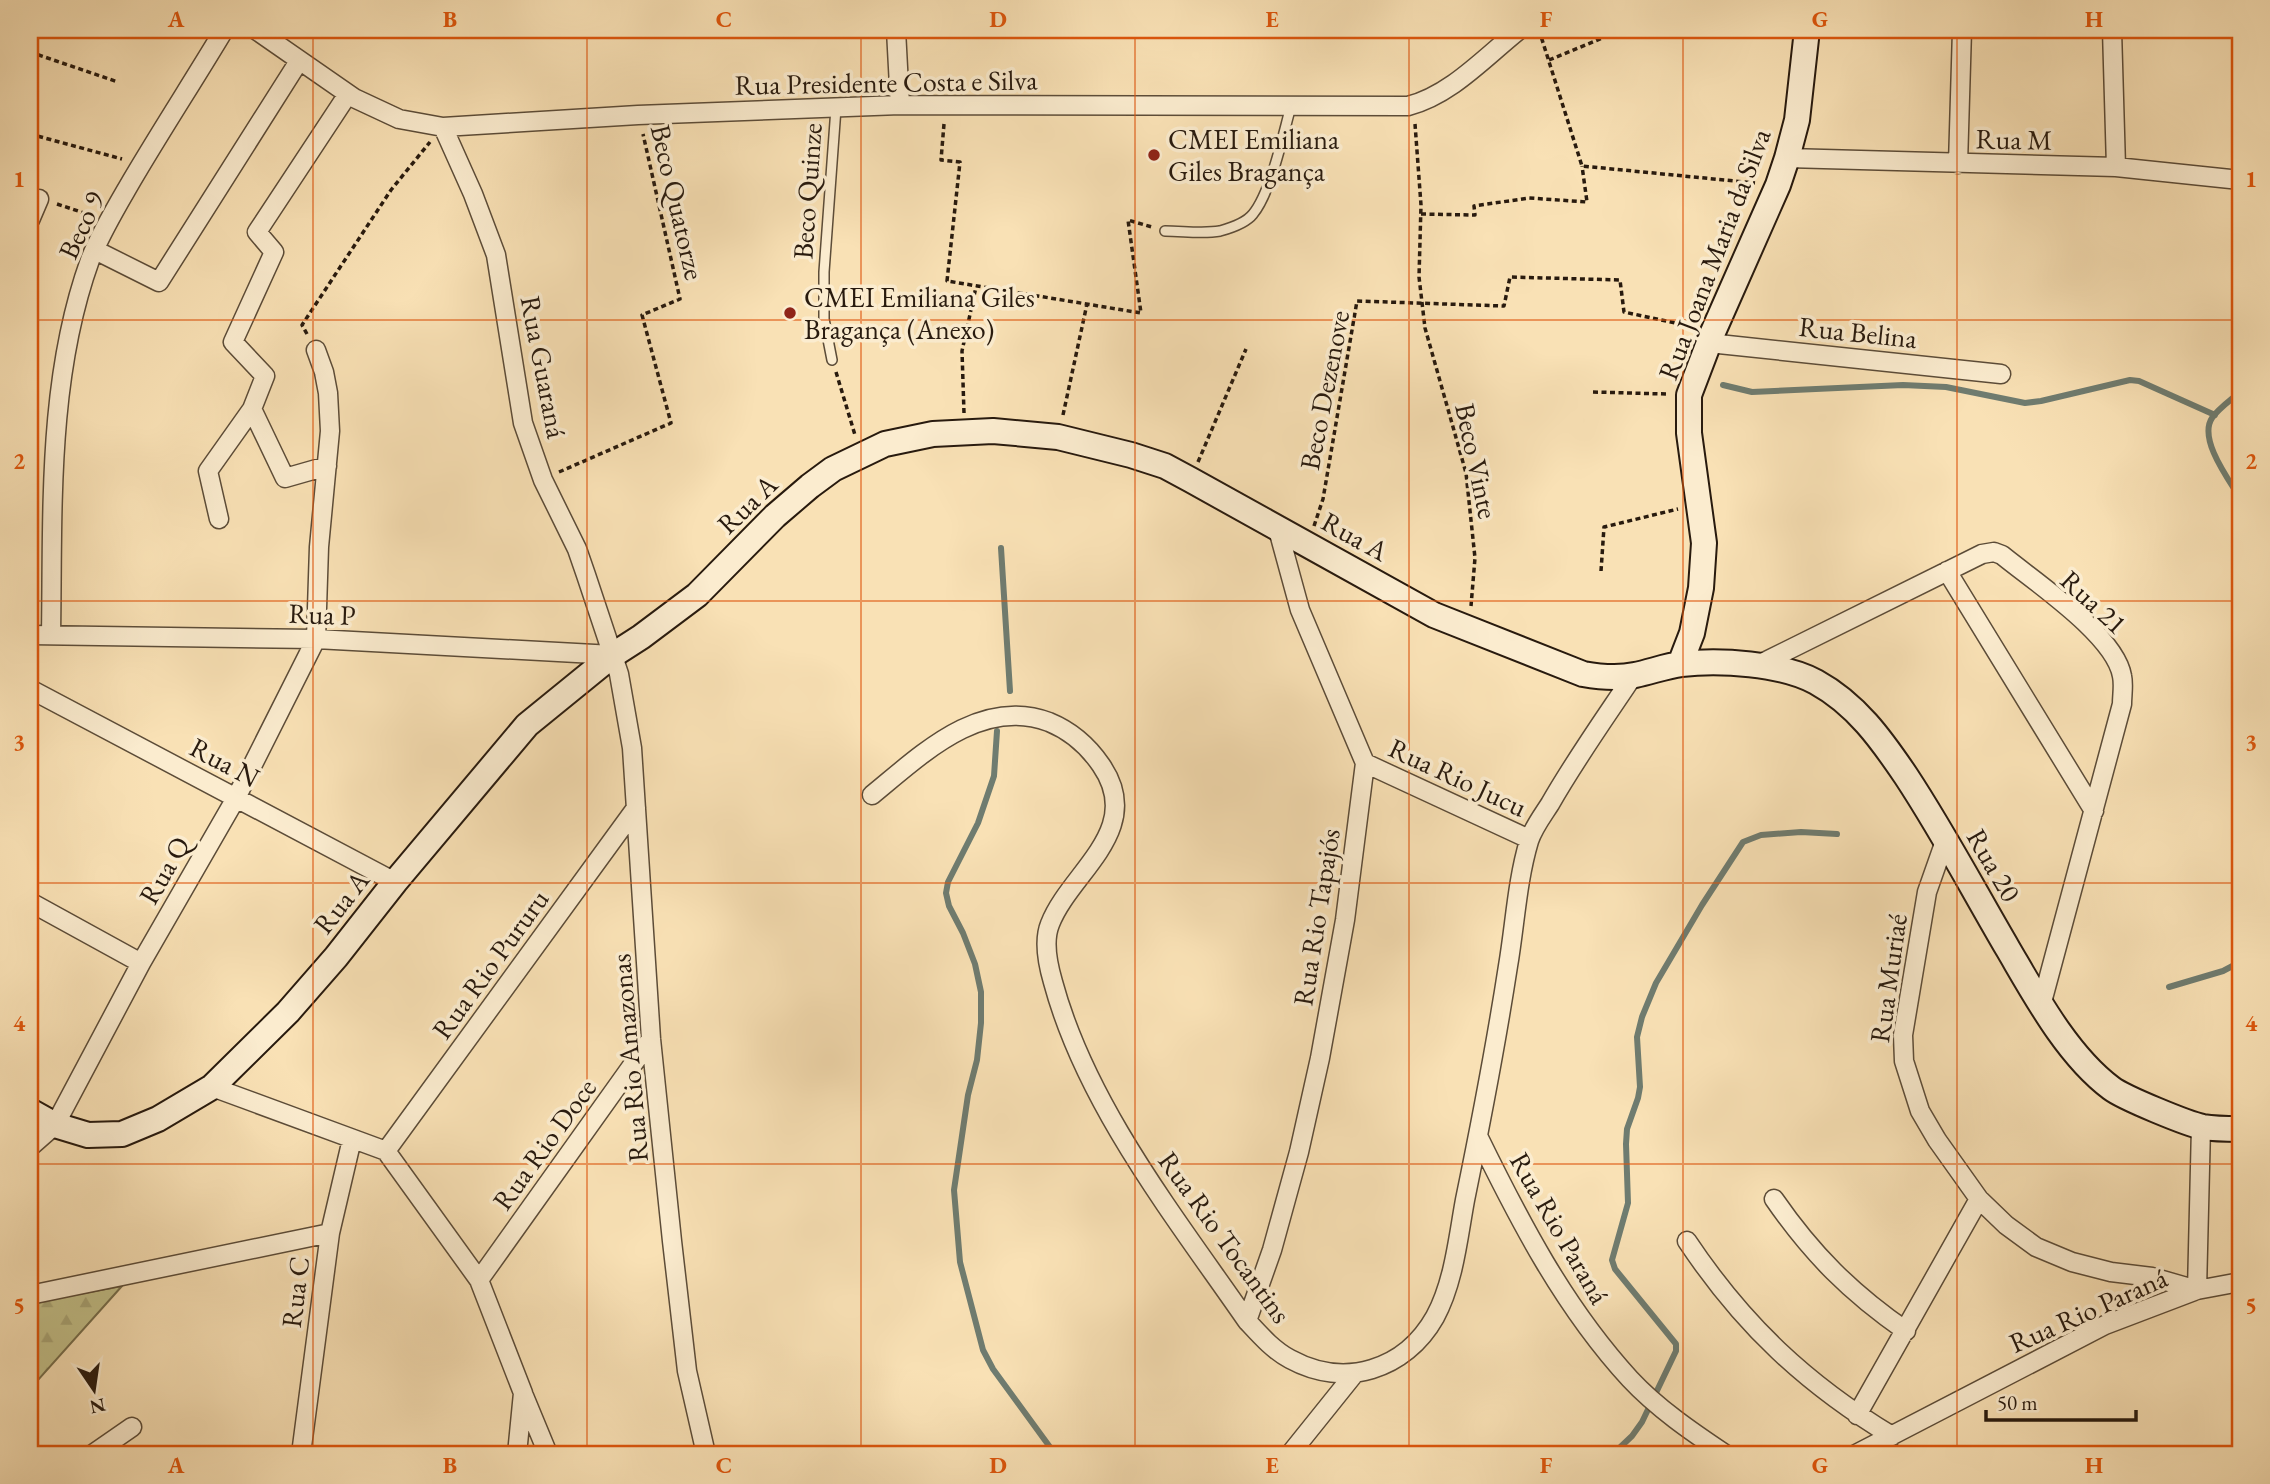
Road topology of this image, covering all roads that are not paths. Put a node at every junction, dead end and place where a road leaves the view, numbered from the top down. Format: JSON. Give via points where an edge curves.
{"nodes":[{"id":1,"x":225,"y":30,"type":"edge"},
{"id":2,"x":896,"y":30,"type":"edge"},
{"id":3,"x":1519,"y":30,"type":"edge"},
{"id":4,"x":1807,"y":30,"type":"edge"},
{"id":5,"x":1962,"y":30,"type":"edge"},
{"id":6,"x":2112,"y":30,"type":"edge"},
{"id":7,"x":261,"y":32,"type":"edge"},
{"id":8,"x":299,"y":61,"type":"junction"},
{"id":9,"x":348,"y":94,"type":"junction"},
{"id":10,"x":900,"y":105,"type":"junction"},
{"id":11,"x":1292,"y":106,"type":"junction"},
{"id":12,"x":836,"y":108,"type":"junction"},
{"id":13,"x":443,"y":127,"type":"junction"},
{"id":14,"x":1787,"y":158,"type":"junction"},
{"id":15,"x":1958,"y":164,"type":"junction"},
{"id":16,"x":2116,"y":167,"type":"junction"},
{"id":17,"x":2240,"y":180,"type":"edge"},
{"id":18,"x":39,"y":199,"type":"road end"},
{"id":19,"x":30,"y":220,"type":"edge"},
{"id":20,"x":1165,"y":231,"type":"road end"},
{"id":21,"x":95,"y":250,"type":"junction"},
{"id":22,"x":1711,"y":337,"type":"junction"},
{"id":23,"x":316,"y":350,"type":"road end"},
{"id":24,"x":832,"y":360,"type":"road end"},
{"id":25,"x":2001,"y":374,"type":"dead end"},
{"id":26,"x":252,"y":409,"type":"junction"},
{"id":27,"x":327,"y":466,"type":"junction"},
{"id":28,"x":219,"y":519,"type":"dead end"},
{"id":29,"x":1277,"y":526,"type":"junction"},
{"id":30,"x":1947,"y":571,"type":"junction"},
{"id":31,"x":30,"y":635,"type":"edge"},
{"id":32,"x":51,"y":635,"type":"junction"},
{"id":33,"x":316,"y":639,"type":"junction"},
{"id":34,"x":612,"y":655,"type":"junction"},
{"id":35,"x":1680,"y":664,"type":"junction"},
{"id":36,"x":1756,"y":666,"type":"junction"},
{"id":37,"x":1633,"y":676,"type":"junction"},
{"id":38,"x":30,"y":689,"type":"edge"},
{"id":39,"x":1365,"y":763,"type":"junction"},
{"id":40,"x":872,"y":795,"type":"dead end"},
{"id":41,"x":236,"y":798,"type":"junction"},
{"id":42,"x":636,"y":808,"type":"junction"},
{"id":43,"x":2094,"y":811,"type":"junction"},
{"id":44,"x":1529,"y":839,"type":"junction"},
{"id":45,"x":1945,"y":841,"type":"junction"},
{"id":46,"x":395,"y":882,"type":"junction"},
{"id":47,"x":30,"y":902,"type":"edge"},
{"id":48,"x":141,"y":963,"type":"junction"},
{"id":49,"x":2041,"y":1006,"type":"junction"},
{"id":50,"x":651,"y":1039,"type":"junction"},
{"id":51,"x":212,"y":1087,"type":"junction"},
{"id":52,"x":30,"y":1111,"type":"edge"},
{"id":53,"x":55,"y":1125,"type":"junction"},
{"id":54,"x":2201,"y":1127,"type":"junction"},
{"id":55,"x":2238,"y":1127,"type":"edge"},
{"id":56,"x":1478,"y":1136,"type":"junction"},
{"id":57,"x":352,"y":1139,"type":"junction"},
{"id":58,"x":30,"y":1147,"type":"edge"},
{"id":59,"x":386,"y":1151,"type":"junction"},
{"id":60,"x":1774,"y":1199,"type":"dead end"},
{"id":61,"x":1979,"y":1199,"type":"junction"},
{"id":62,"x":330,"y":1233,"type":"junction"},
{"id":63,"x":1687,"y":1241,"type":"dead end"},
{"id":64,"x":479,"y":1280,"type":"junction"},
{"id":65,"x":2240,"y":1282,"type":"edge"},
{"id":66,"x":2197,"y":1290,"type":"junction"},
{"id":67,"x":30,"y":1295,"type":"edge"},
{"id":68,"x":1247,"y":1321,"type":"junction"},
{"id":69,"x":1906,"y":1331,"type":"junction"},
{"id":70,"x":1354,"y":1373,"type":"junction"},
{"id":71,"x":523,"y":1393,"type":"junction"},
{"id":72,"x":1857,"y":1415,"type":"junction"},
{"id":73,"x":132,"y":1427,"type":"dead end"},
{"id":74,"x":1892,"y":1436,"type":"junction"},
{"id":75,"x":93,"y":1454,"type":"edge"},
{"id":76,"x":301,"y":1454,"type":"edge"},
{"id":77,"x":516,"y":1454,"type":"edge"},
{"id":78,"x":548,"y":1454,"type":"edge"},
{"id":79,"x":706,"y":1454,"type":"edge"},
{"id":80,"x":1290,"y":1454,"type":"edge"},
{"id":81,"x":1725,"y":1454,"type":"edge"},
{"id":82,"x":1856,"y":1454,"type":"edge"}],
"edges":[{"from":1,"to":21,"type":"street","name":"Beco 9","via":[[141,164]]},
{"from":2,"to":10,"type":"street"},
{"from":3,"to":11,"type":"street","name":"Rua Presidente Costa e Silva","via":[[1444,91],[1413,104]]},
{"from":4,"to":14,"type":"street","name":"Rua Joana Maria da Silva","via":[[1797,120]]},
{"from":5,"to":15,"type":"street"},
{"from":6,"to":16,"type":"street"},
{"from":7,"to":8,"type":"street","name":"Rua Presidente Costa e Silva"},
{"from":8,"to":9,"type":"street","name":"Rua Presidente Costa e Silva"},
{"from":8,"to":21,"type":"street","via":[[159,282]]},
{"from":9,"to":13,"type":"street","name":"Rua Presidente Costa e Silva","via":[[399,119]]},
{"from":9,"to":26,"type":"street","via":[[257,232],[274,252],[233,342],[265,376]]},
{"from":10,"to":11,"type":"street","name":"Rua Presidente Costa e Silva"},
{"from":10,"to":12,"type":"street","name":"Rua Presidente Costa e Silva"},
{"from":11,"to":20,"type":"lane","via":[[1271,174],[1252,216],[1219,231]]},
{"from":12,"to":13,"type":"street","name":"Rua Presidente Costa e Silva"},
{"from":12,"to":24,"type":"lane","name":"Beco Quinze","via":[[824,272],[824,319]]},
{"from":13,"to":34,"type":"street","name":"Rua Guaraná","via":[[496,255],[523,423],[543,480],[577,549]]},
{"from":14,"to":15,"type":"street","name":"Rua M"},
{"from":14,"to":22,"type":"street","name":"Rua Joana Maria da Silva"},
{"from":15,"to":16,"type":"street","name":"Rua M"},
{"from":16,"to":17,"type":"street","name":"Rua M"},
{"from":18,"to":19,"type":"street"},
{"from":21,"to":32,"type":"street","name":"Beco 9","via":[[65,360],[54,446]]},
{"from":22,"to":25,"type":"street","name":"Rua Belina"},
{"from":22,"to":35,"type":"street","name":"Rua Joana Maria da Silva","via":[[1689,395],[1689,433],[1704,542],[1701,588]]},
{"from":23,"to":27,"type":"street","via":[[328,393]]},
{"from":26,"to":27,"type":"street","via":[[285,478]]},
{"from":26,"to":28,"type":"street","via":[[208,471]]},
{"from":27,"to":33,"type":"street"},
{"from":29,"to":34,"type":"street","name":"Rua A","via":[[1165,466],[1131,455],[1058,438],[993,431],[908,437],[833,469],[775,516],[697,595]]},
{"from":29,"to":37,"type":"street","name":"Rua A","via":[[1434,615],[1583,674]]},
{"from":29,"to":39,"type":"street","via":[[1300,610]]},
{"from":30,"to":36,"type":"street","name":"Rua 21"},
{"from":30,"to":43,"type":"street"},
{"from":30,"to":43,"type":"street","name":"Rua 21","via":[[1982,554],[2002,555],[2094,630],[2112,651],[2122,676],[2122,704]]},
{"from":31,"to":32,"type":"street","name":"Rua P"},
{"from":32,"to":33,"type":"street","name":"Rua P"},
{"from":33,"to":34,"type":"street","name":"Rua P"},
{"from":33,"to":41,"type":"street","name":"Rua Q"},
{"from":34,"to":42,"type":"street","name":"Rua Rio Amazonas","via":[[626,706]]},
{"from":34,"to":46,"type":"street","name":"Rua A","via":[[527,725]]},
{"from":35,"to":36,"type":"street","name":"Rua 20"},
{"from":35,"to":37,"type":"street","name":"Rua A"},
{"from":36,"to":45,"type":"street","name":"Rua 20","via":[[1793,671],[1843,699],[1875,730]]},
{"from":37,"to":44,"type":"street","name":"Rua Rio Tocantins"},
{"from":38,"to":41,"type":"street","name":"Rua N"},
{"from":39,"to":44,"type":"street","name":"Rua Rio Jucu"},
{"from":39,"to":68,"type":"street","name":"Rua Rio Tapajós","via":[[1345,920],[1320,1058],[1272,1250]]},
{"from":40,"to":68,"type":"street","name":"Rua Rio Tocantins","via":[[940,740],[999,717],[1021,716],[1053,724],[1093,753],[1111,787],[1115,804],[1112,824],[1104,844],[1049,925],[1052,980],[1070,1035],[1124,1141]]},
{"from":41,"to":46,"type":"street","name":"Rua N"},
{"from":41,"to":48,"type":"street","name":"Rua Q"},
{"from":42,"to":50,"type":"street","name":"Rua Rio Amazonas"},
{"from":42,"to":59,"type":"street","name":"Rua Rio Pururu"},
{"from":43,"to":49,"type":"street","name":"Rua 21"},
{"from":44,"to":56,"type":"street","name":"Rua Rio Tocantins"},
{"from":45,"to":49,"type":"street","name":"Rua 20"},
{"from":45,"to":61,"type":"street","name":"Rua Muriaé","via":[[1927,892],[1903,1035],[1904,1061],[1920,1111]]},
{"from":46,"to":51,"type":"street","name":"Rua A","via":[[288,1012]]},
{"from":47,"to":48,"type":"street"},
{"from":48,"to":53,"type":"street","name":"Rua Q"},
{"from":49,"to":54,"type":"street","name":"Rua 20","via":[[2080,1058],[2112,1089]]},
{"from":50,"to":64,"type":"street","name":"Rua Rio Doce"},
{"from":50,"to":79,"type":"street","name":"Rua Rio Amazonas","via":[[687,1371]]},
{"from":51,"to":53,"type":"street","name":"Rua A","via":[[122,1134],[88,1135]]},
{"from":51,"to":57,"type":"street"},
{"from":52,"to":53,"type":"street","name":"Rua A"},
{"from":53,"to":58,"type":"street"},
{"from":54,"to":55,"type":"street","name":"Rua 20"},
{"from":54,"to":66,"type":"street","name":"Rua Rio Paraná"},
{"from":56,"to":70,"type":"street","name":"Rua Rio Tocantins","via":[[1449,1281],[1436,1316],[1401,1357]]},
{"from":56,"to":81,"type":"street","name":"Rua Rio Paraná","via":[[1567,1301],[1631,1380]]},
{"from":57,"to":59,"type":"street"},
{"from":57,"to":62,"type":"street","name":"Rua C"},
{"from":59,"to":64,"type":"street"},
{"from":60,"to":69,"type":"street","via":[[1828,1268]]},
{"from":61,"to":66,"type":"street","name":"Rua Muriaé","via":[[2036,1247],[2072,1262]]},
{"from":61,"to":69,"type":"street"},
{"from":62,"to":67,"type":"street"},
{"from":62,"to":76,"type":"street","name":"Rua C"},
{"from":63,"to":72,"type":"street","via":[[1762,1336]]},
{"from":64,"to":71,"type":"street"},
{"from":65,"to":66,"type":"street"},
{"from":66,"to":74,"type":"street","name":"Rua Rio Paraná","via":[[2105,1325]]},
{"from":68,"to":70,"type":"street","name":"Rua Rio Tocantins","via":[[1267,1343],[1297,1363],[1328,1372]]},
{"from":69,"to":72,"type":"street"},
{"from":70,"to":80,"type":"street"},
{"from":71,"to":77,"type":"street"},
{"from":71,"to":78,"type":"street"},
{"from":72,"to":74,"type":"street"},
{"from":73,"to":75,"type":"street"},
{"from":74,"to":82,"type":"street","name":"Rua Rio Paraná"}]}
